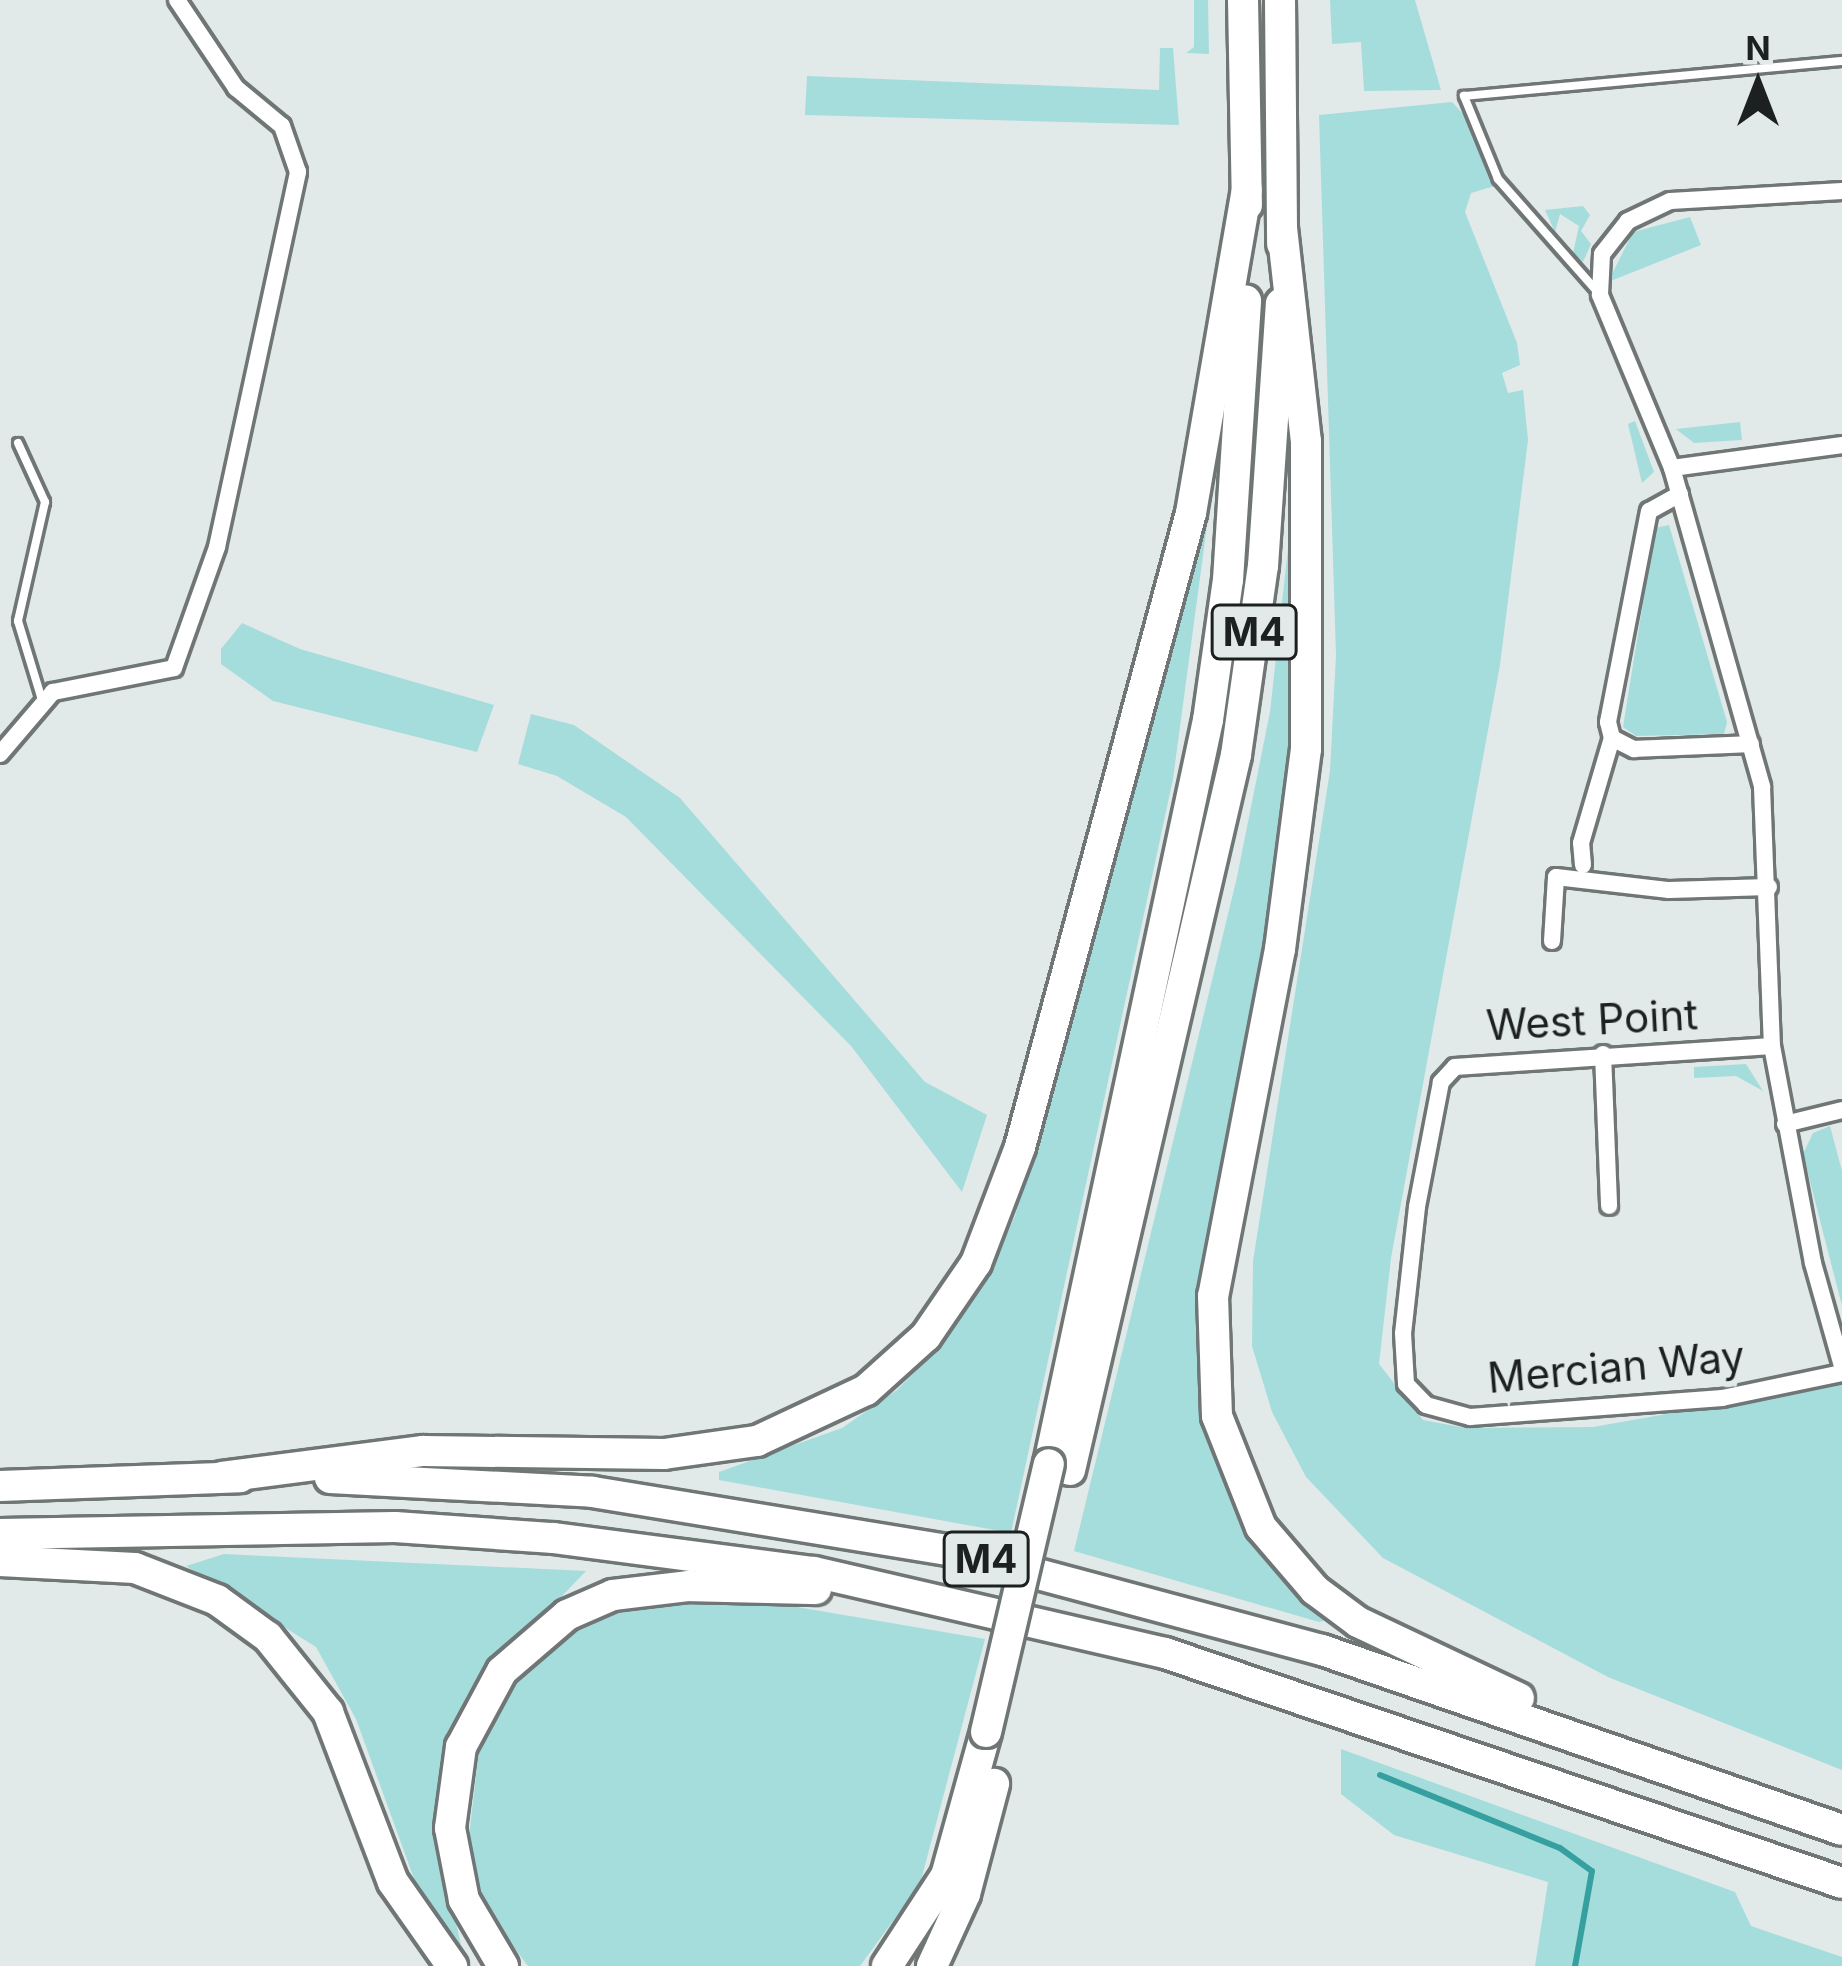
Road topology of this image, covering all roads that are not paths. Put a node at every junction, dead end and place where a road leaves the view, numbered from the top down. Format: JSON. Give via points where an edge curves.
{"nodes":[{"id":1,"x":177,"y":0,"type":"edge"},
{"id":2,"x":1243,"y":0,"type":"edge"},
{"id":3,"x":1280,"y":0,"type":"edge"},
{"id":4,"x":1842,"y":61,"type":"edge"},
{"id":5,"x":1247,"y":190,"type":"junction"},
{"id":6,"x":1842,"y":191,"type":"edge"},
{"id":7,"x":1282,"y":227,"type":"junction"},
{"id":8,"x":1600,"y":295,"type":"junction"},
{"id":9,"x":18,"y":443,"type":"dead end"},
{"id":10,"x":1842,"y":445,"type":"edge"},
{"id":11,"x":1672,"y":468,"type":"junction"},
{"id":12,"x":1680,"y":494,"type":"junction"},
{"id":13,"x":42,"y":701,"type":"junction"},
{"id":14,"x":1612,"y":738,"type":"junction"},
{"id":15,"x":1751,"y":744,"type":"junction"},
{"id":16,"x":0,"y":754,"type":"edge"},
{"id":17,"x":1583,"y":866,"type":"dead end"},
{"id":18,"x":1769,"y":887,"type":"junction"},
{"id":19,"x":1552,"y":940,"type":"dead end"},
{"id":20,"x":1772,"y":1046,"type":"junction"},
{"id":21,"x":1603,"y":1054,"type":"junction"},
{"id":22,"x":1842,"y":1110,"type":"edge"},
{"id":23,"x":1785,"y":1124,"type":"junction"},
{"id":24,"x":1609,"y":1206,"type":"dead end"},
{"id":25,"x":1842,"y":1369,"type":"edge"},
{"id":26,"x":1406,"y":1384,"type":"joint"},
{"id":27,"x":1059,"y":1467,"type":"junction"},
{"id":28,"x":221,"y":1477,"type":"junction"},
{"id":29,"x":0,"y":1486,"type":"edge"},
{"id":30,"x":0,"y":1534,"type":"edge"},
{"id":31,"x":0,"y":1561,"type":"edge"},
{"id":32,"x":925,"y":1594,"type":"junction"},
{"id":33,"x":995,"y":1734,"type":"junction"},
{"id":34,"x":1722,"y":1788,"type":"junction"},
{"id":35,"x":1842,"y":1830,"type":"edge"},
{"id":36,"x":1842,"y":1882,"type":"edge"},
{"id":37,"x":452,"y":1966,"type":"edge"},
{"id":38,"x":503,"y":1966,"type":"edge"},
{"id":39,"x":887,"y":1966,"type":"edge"},
{"id":40,"x":932,"y":1966,"type":"edge"}],
"edges":[{"from":1,"to":13,"type":"street","via":[[236,88],[282,126],[298,172],[188,648],[175,668],[148,678],[53,692]]},
{"from":2,"to":5,"type":"highway","number":"M4"},
{"from":3,"to":7,"type":"highway","number":"M4"},
{"from":4,"to":8,"type":"lane","via":[[1464,96],[1498,179]]},
{"from":5,"to":27,"type":"highway","number":"M4","via":[[1243,397],[1216,674]]},
{"from":5,"to":28,"type":"highway","number":"M4","via":[[1191,513],[1020,1148],[976,1263],[926,1336],[846,1402],[757,1441],[664,1454],[423,1451]]},
{"from":6,"to":8,"type":"street","via":[[1670,201],[1628,221],[1602,254]]},
{"from":7,"to":27,"type":"highway","number":"M4","via":[[1272,473],[1236,755]]},
{"from":7,"to":34,"type":"highway","number":"M4","via":[[1306,441],[1306,749],[1280,949],[1214,1297],[1214,1387],[1224,1441],[1261,1527],[1345,1614]]},
{"from":8,"to":11,"type":"street"},
{"from":9,"to":13,"type":"lane","via":[[45,502],[18,620]]},
{"from":10,"to":11,"type":"street"},
{"from":11,"to":12,"type":"street"},
{"from":12,"to":14,"type":"street","via":[[1649,511],[1608,722]]},
{"from":12,"to":15,"type":"street"},
{"from":13,"to":16,"type":"street"},
{"from":14,"to":15,"type":"street","via":[[1634,749]]},
{"from":14,"to":17,"type":"street","via":[[1581,842]]},
{"from":15,"to":18,"type":"street"},
{"from":18,"to":19,"type":"street","via":[[1669,890],[1556,877]]},
{"from":18,"to":20,"type":"street"},
{"from":20,"to":21,"type":"street","name":"West Point"},
{"from":20,"to":23,"type":"street"},
{"from":21,"to":24,"type":"street"},
{"from":21,"to":26,"type":"street","name":"West Point","via":[[1475,1061],[1455,1066],[1441,1082],[1402,1334]]},
{"from":22,"to":23,"type":"street"},
{"from":23,"to":25,"type":"street"},
{"from":25,"to":26,"type":"street","name":"Mercian Way","via":[[1722,1398],[1470,1417],[1426,1406]]},
{"from":27,"to":33,"type":"highway","number":"M4"},
{"from":28,"to":29,"type":"highway","number":"M4"},
{"from":28,"to":34,"type":"highway","number":"M4","via":[[593,1492],[952,1551],[1232,1622]]},
{"from":30,"to":32,"type":"highway","number":"M4","via":[[209,1525],[472,1531],[720,1557]]},
{"from":31,"to":37,"type":"highway","via":[[134,1568],[217,1600],[268,1637],[328,1712],[393,1882]]},
{"from":32,"to":36,"type":"highway","number":"M4","via":[[1249,1678]]},
{"from":32,"to":38,"type":"highway","number":"M4","via":[[723,1585],[638,1590],[567,1615],[520,1651],[469,1725],[450,1809],[464,1900]]},
{"from":33,"to":39,"type":"highway","number":"M4","via":[[946,1876]]},
{"from":33,"to":40,"type":"highway","number":"M4","via":[[973,1869]]},
{"from":34,"to":35,"type":"highway","number":"M4"}]}
